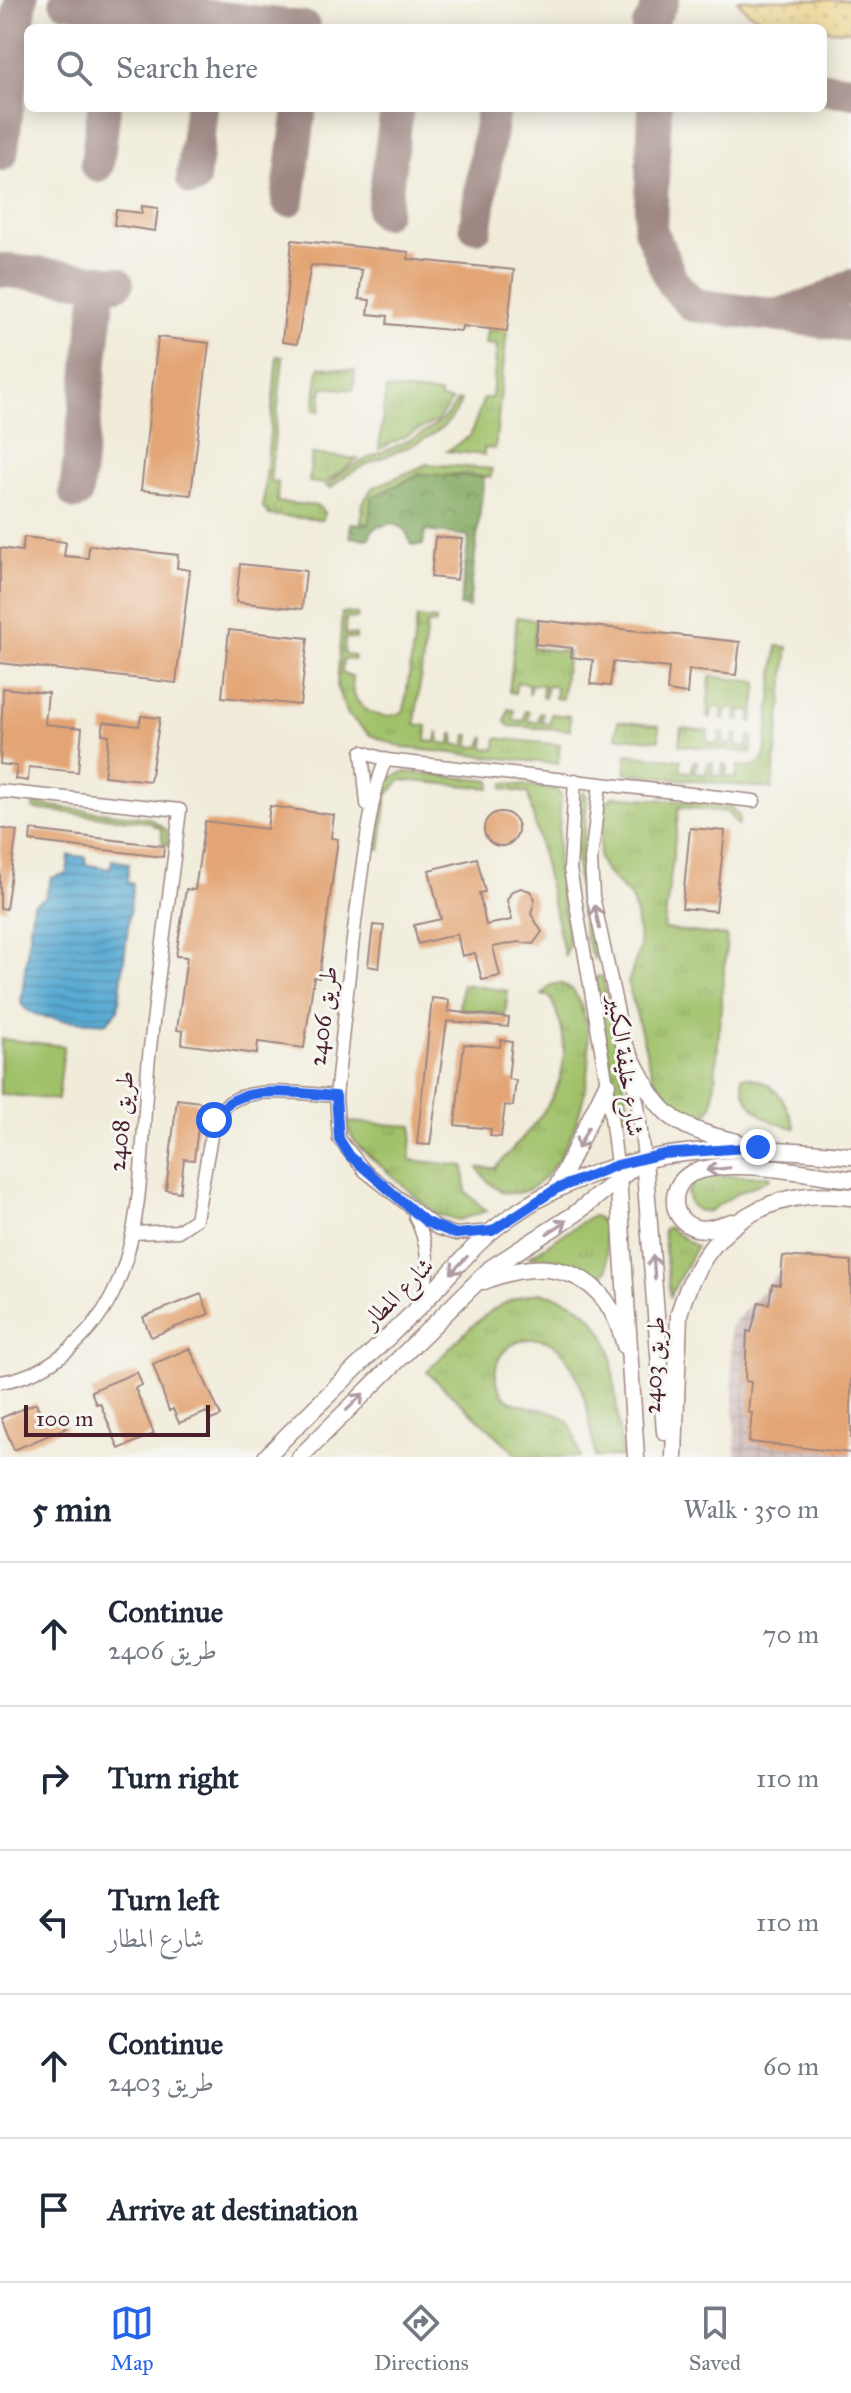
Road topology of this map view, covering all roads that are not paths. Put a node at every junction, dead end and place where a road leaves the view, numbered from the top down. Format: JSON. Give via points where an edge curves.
{"nodes":[{"id":1,"x":387,"y":760,"type":"junction"},
{"id":2,"x":575,"y":780,"type":"junction"},
{"id":3,"x":600,"y":784,"type":"junction"},
{"id":4,"x":0,"y":791,"type":"edge"},
{"id":5,"x":754,"y":801,"type":"dead end"},
{"id":6,"x":367,"y":834,"type":"junction"},
{"id":7,"x":586,"y":966,"type":"junction"},
{"id":8,"x":608,"y":968,"type":"junction"},
{"id":9,"x":624,"y":1044,"type":"junction"},
{"id":10,"x":607,"y":1084,"type":"junction"},
{"id":11,"x":336,"y":1096,"type":"junction"},
{"id":12,"x":758,"y":1147,"type":"junction"},
{"id":13,"x":851,"y":1156,"type":"edge"},
{"id":14,"x":644,"y":1158,"type":"junction"},
{"id":15,"x":618,"y":1173,"type":"junction"},
{"id":16,"x":851,"y":1179,"type":"edge"},
{"id":17,"x":556,"y":1189,"type":"junction"},
{"id":18,"x":851,"y":1197,"type":"edge"},
{"id":19,"x":414,"y":1213,"type":"junction"},
{"id":20,"x":741,"y":1219,"type":"junction"},
{"id":21,"x":492,"y":1231,"type":"junction"},
{"id":22,"x":133,"y":1233,"type":"junction"},
{"id":23,"x":470,"y":1287,"type":"junction"},
{"id":24,"x":420,"y":1306,"type":"junction"},
{"id":25,"x":632,"y":1379,"type":"junction"},
{"id":26,"x":3,"y":1383,"type":"edge"},
{"id":27,"x":266,"y":1457,"type":"edge"},
{"id":28,"x":300,"y":1457,"type":"edge"},
{"id":29,"x":636,"y":1457,"type":"edge"},
{"id":30,"x":671,"y":1457,"type":"edge"}],
"edges":[{"from":1,"to":2,"type":"street","name":"طريق 2406"},
{"from":1,"to":6,"type":"street","name":"طريق 2406","via":[[376,778]]},
{"from":1,"to":6,"type":"street","name":"طريق 2406","via":[[362,752]]},
{"from":2,"to":3,"type":"street","name":"طريق 2406"},
{"from":2,"to":7,"type":"street","name":"شارع خليفة الكبير","via":[[570,869]]},
{"from":3,"to":5,"type":"street","name":"طريق 2406"},
{"from":8,"to":3,"type":"street","name":"شارع خليفة الكبير","one_way":true,"via":[[590,873]]},
{"from":4,"to":22,"type":"street","name":"طريق 2408","via":[[180,810]]},
{"from":6,"to":11,"type":"street","name":"طريق 2406"},
{"from":7,"to":8,"type":"street","via":[[598,972]]},
{"from":7,"to":10,"type":"street","name":"شارع خليفة الكبير"},
{"from":8,"to":9,"type":"street","name":"شارع خليفة الكبير"},
{"from":9,"to":12,"type":"main road","via":[[669,1118],[700,1133]]},
{"from":9,"to":14,"type":"street","name":"شارع خليفة الكبير"},
{"from":10,"to":15,"type":"street","name":"شارع خليفة الكبير"},
{"from":10,"to":17,"type":"main road","one_way":true},
{"from":11,"to":19,"type":"street","via":[[343,1148]]},
{"from":11,"to":22,"type":"street","name":"طريق 2406","via":[[260,1092],[221,1110],[214,1120],[196,1219],[178,1231]]},
{"from":12,"to":13,"type":"main road"},
{"from":12,"to":14,"type":"main road"},
{"from":14,"to":15,"type":"main road","name":"شارع المطار"},
{"from":30,"to":14,"type":"main road","name":"شارع خليفة الكبير","one_way":true},
{"from":15,"to":17,"type":"main road","name":"شارع المطار"},
{"from":23,"to":15,"type":"main road","name":"شارع المطار","one_way":true,"via":[[503,1259],[553,1230]]},
{"from":15,"to":25,"type":"main road","name":"شارع خليفة الكبير"},
{"from":16,"to":20,"type":"main road","one_way":true,"via":[[721,1168],[694,1172],[674,1194],[683,1222],[697,1229]]},
{"from":17,"to":21,"type":"main road","name":"شارع المطار"},
{"from":18,"to":20,"type":"main road","name":"طريق 2403","via":[[785,1199]]},
{"from":19,"to":21,"type":"street","via":[[456,1234]]},
{"from":19,"to":24,"type":"street","via":[[426,1242],[429,1276]]},
{"from":20,"to":30,"type":"main road","name":"طريق 2403","via":[[708,1251],[686,1292],[677,1337]]},
{"from":21,"to":24,"type":"main road","name":"شارع المطار","one_way":true},
{"from":22,"to":26,"type":"street","name":"طريق 2408","via":[[117,1285],[83,1337],[57,1359]]},
{"from":23,"to":25,"type":"main road","via":[[519,1268],[564,1271],[584,1280],[614,1314]]},
{"from":28,"to":23,"type":"main road","name":"شارع المطار","one_way":true},
{"from":24,"to":27,"type":"main road","name":"شارع المطار"},
{"from":25,"to":29,"type":"main road","name":"شارع خليفة الكبير"}]}
